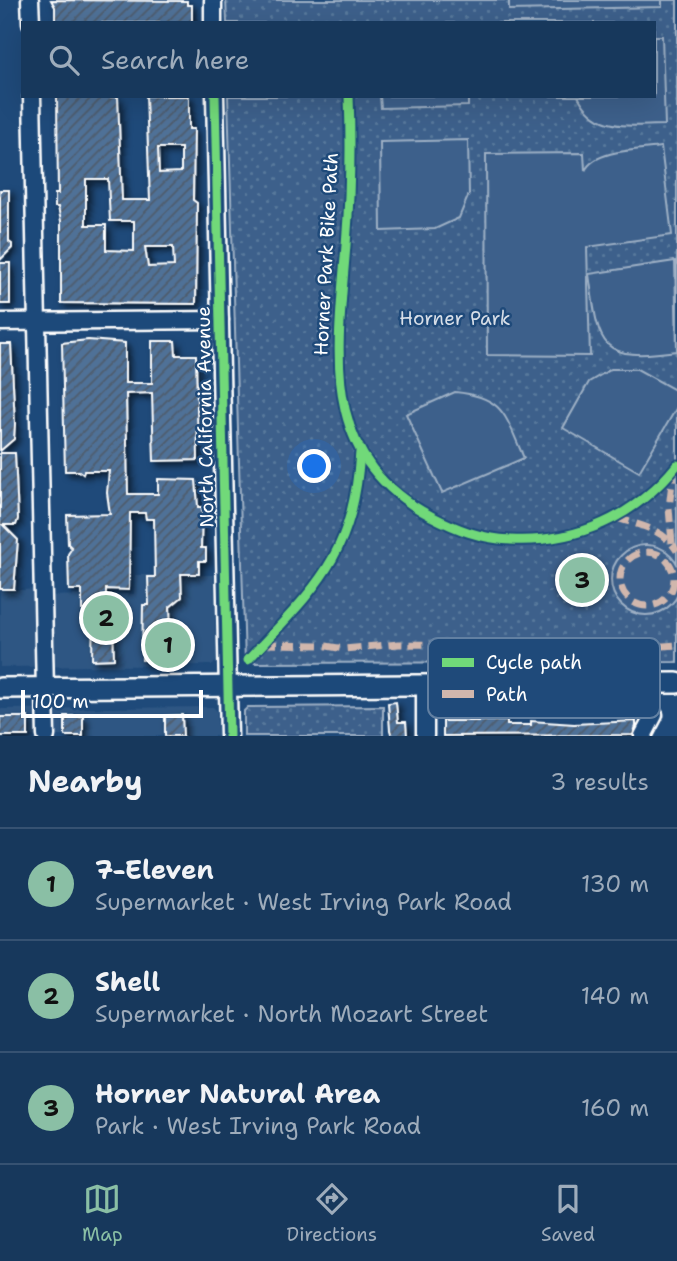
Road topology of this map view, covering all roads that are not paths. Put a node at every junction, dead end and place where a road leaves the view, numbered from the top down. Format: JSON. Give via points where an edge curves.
{"nodes":[{"id":1,"x":30,"y":0,"type":"edge"},
{"id":2,"x":213,"y":0,"type":"edge"},
{"id":3,"x":30,"y":21,"type":"edge"},
{"id":4,"x":213,"y":21,"type":"edge"},
{"id":5,"x":32,"y":98,"type":"edge"},
{"id":6,"x":215,"y":98,"type":"edge"},
{"id":7,"x":220,"y":320,"type":"junction"},
{"id":8,"x":37,"y":321,"type":"junction"},
{"id":9,"x":0,"y":322,"type":"edge"},
{"id":10,"x":425,"y":685,"type":"junction"},
{"id":11,"x":428,"y":685,"type":"edge"},
{"id":12,"x":228,"y":686,"type":"junction"},
{"id":13,"x":46,"y":687,"type":"junction"},
{"id":14,"x":0,"y":688,"type":"edge"},
{"id":15,"x":652,"y":718,"type":"edge"},
{"id":16,"x":47,"y":736,"type":"edge"},
{"id":17,"x":229,"y":736,"type":"edge"},
{"id":18,"x":425,"y":736,"type":"edge"},
{"id":19,"x":643,"y":736,"type":"edge"}],
"edges":[{"from":1,"to":3,"type":"street"},
{"from":2,"to":4,"type":"street"},
{"from":5,"to":8,"type":"street"},
{"from":6,"to":7,"type":"street","name":"North California Avenue"},
{"from":7,"to":8,"type":"street"},
{"from":7,"to":12,"type":"street","name":"North California Avenue"},
{"from":8,"to":9,"type":"street"},
{"from":8,"to":13,"type":"street"},
{"from":10,"to":11,"type":"main road"},
{"from":10,"to":12,"type":"main road"},
{"from":10,"to":18,"type":"street"},
{"from":12,"to":13,"type":"main road"},
{"from":12,"to":17,"type":"street","name":"North California Avenue"},
{"from":13,"to":14,"type":"main road"},
{"from":13,"to":16,"type":"street"},
{"from":15,"to":19,"type":"street"}]}
